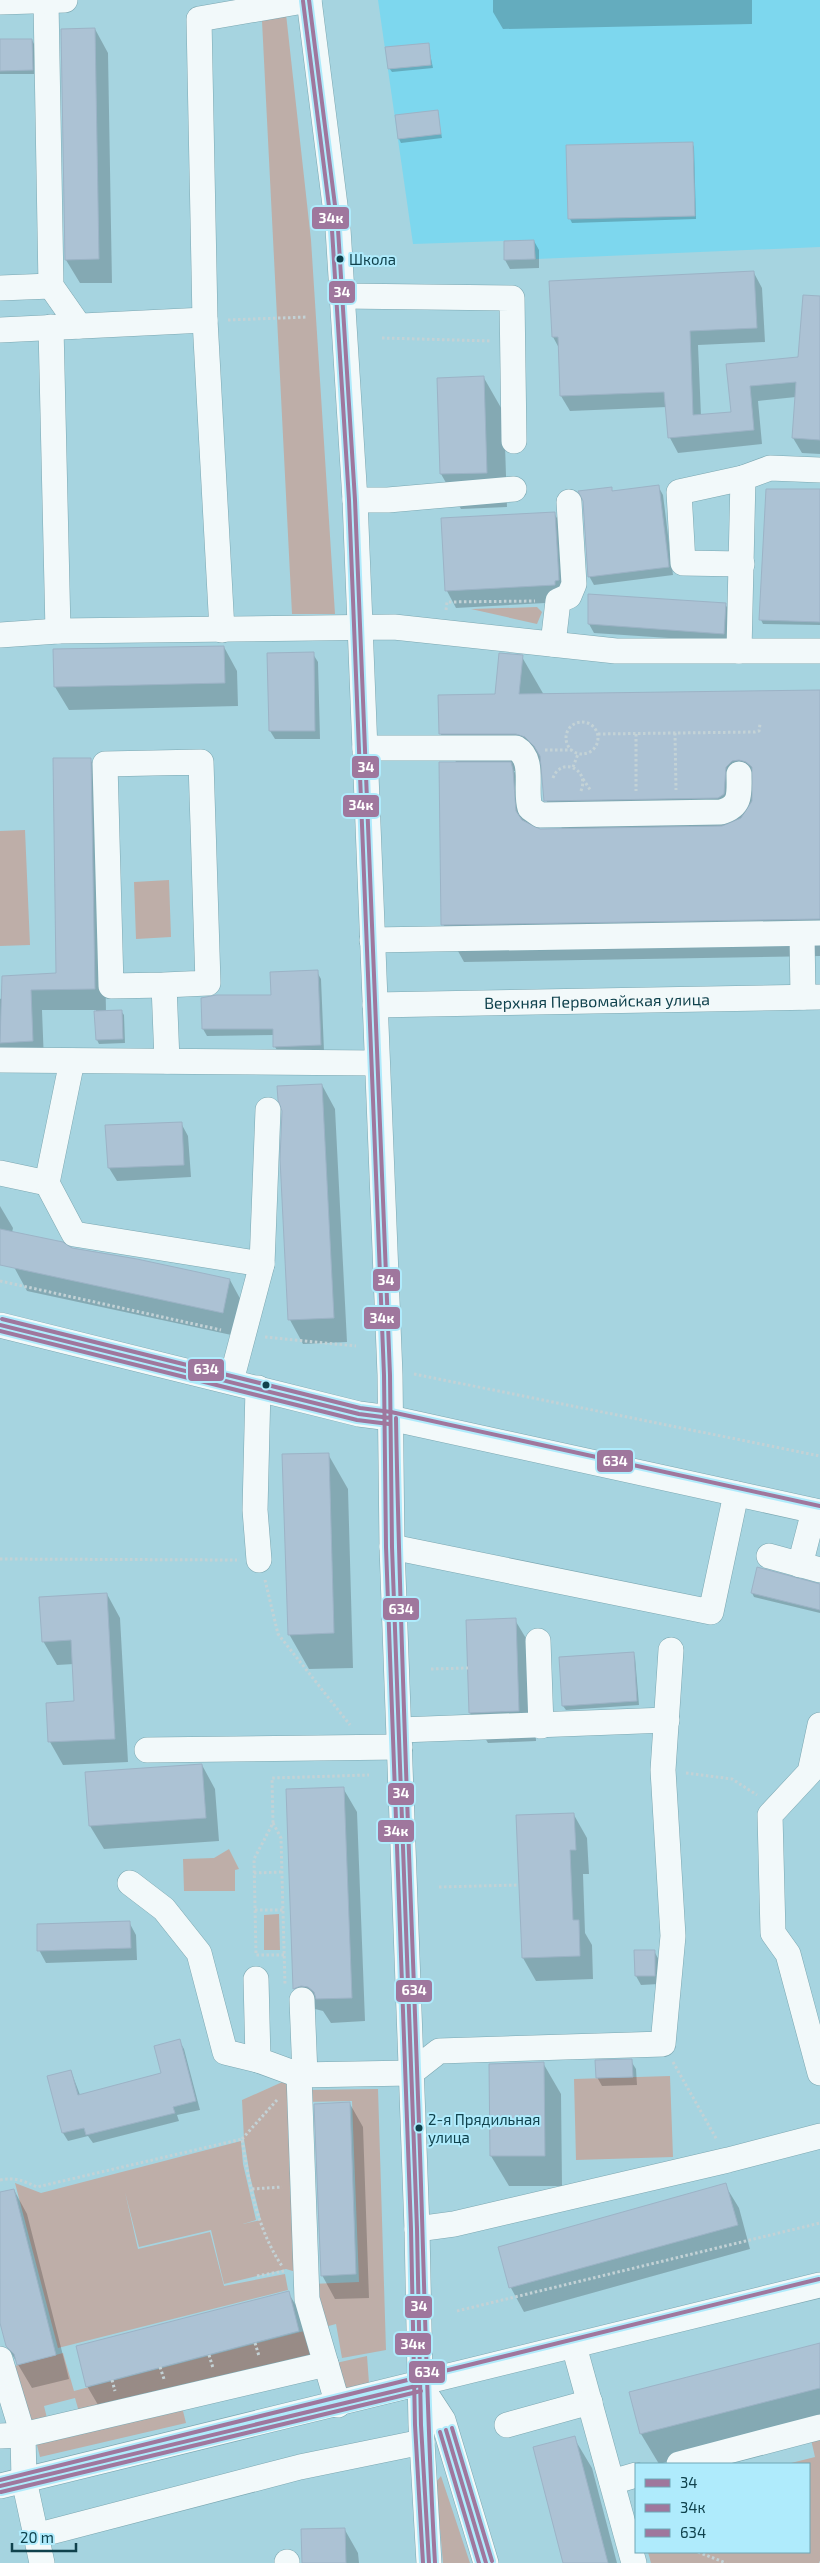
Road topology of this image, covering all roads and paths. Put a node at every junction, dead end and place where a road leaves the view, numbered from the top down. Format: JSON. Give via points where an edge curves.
{"nodes":[{"id":1,"x":65,"y":0,"type":"edge"},
{"id":2,"x":309,"y":0,"type":"edge"},
{"id":3,"x":46,"y":1,"type":"edge"},
{"id":4,"x":0,"y":2,"type":"edge"},
{"id":5,"x":260,"y":3,"type":"edge"},
{"id":6,"x":51,"y":286,"type":"junction"},
{"id":7,"x":0,"y":288,"type":"edge"},
{"id":8,"x":342,"y":296,"type":"junction"},
{"id":9,"x":307,"y":317,"type":"dead end"},
{"id":10,"x":205,"y":320,"type":"junction"},
{"id":11,"x":79,"y":326,"type":"junction"},
{"id":12,"x":51,"y":327,"type":"junction"},
{"id":13,"x":0,"y":330,"type":"edge"},
{"id":14,"x":382,"y":338,"type":"dead end"},
{"id":15,"x":512,"y":342,"type":"junction"},
{"id":16,"x":514,"y":441,"type":"dead end"},
{"id":17,"x":820,"y":470,"type":"edge"},
{"id":18,"x":743,"y":478,"type":"junction"},
{"id":19,"x":514,"y":489,"type":"dead end"},
{"id":20,"x":356,"y":500,"type":"junction"},
{"id":21,"x":570,"y":502,"type":"dead end"},
{"id":22,"x":742,"y":564,"type":"junction"},
{"id":23,"x":558,"y":600,"type":"junction"},
{"id":24,"x":361,"y":628,"type":"junction"},
{"id":25,"x":222,"y":630,"type":"junction"},
{"id":26,"x":58,"y":631,"type":"junction"},
{"id":27,"x":442,"y":633,"type":"junction"},
{"id":28,"x":0,"y":635,"type":"edge"},
{"id":29,"x":554,"y":644,"type":"junction"},
{"id":30,"x":739,"y":651,"type":"junction"},
{"id":31,"x":820,"y":651,"type":"edge"},
{"id":32,"x":760,"y":724,"type":"dead end"},
{"id":33,"x":675,"y":733,"type":"junction"},
{"id":34,"x":598,"y":734,"type":"junction"},
{"id":35,"x":636,"y":734,"type":"junction"},
{"id":36,"x":365,"y":748,"type":"junction"},
{"id":37,"x":578,"y":754,"type":"junction"},
{"id":38,"x":573,"y":767,"type":"junction"},
{"id":39,"x":739,"y":774,"type":"dead end"},
{"id":40,"x":676,"y":812,"type":"junction"},
{"id":41,"x":636,"y":813,"type":"junction"},
{"id":42,"x":546,"y":814,"type":"junction"},
{"id":43,"x":811,"y":933,"type":"edge"},
{"id":44,"x":372,"y":940,"type":"junction"},
{"id":45,"x":164,"y":985,"type":"junction"},
{"id":46,"x":811,"y":997,"type":"edge"},
{"id":47,"x":375,"y":1006,"type":"junction"},
{"id":48,"x":0,"y":1060,"type":"edge"},
{"id":49,"x":72,"y":1061,"type":"junction"},
{"id":50,"x":167,"y":1061,"type":"junction"},
{"id":51,"x":376,"y":1063,"type":"junction"},
{"id":52,"x":268,"y":1110,"type":"dead end"},
{"id":53,"x":0,"y":1173,"type":"edge"},
{"id":54,"x":46,"y":1183,"type":"junction"},
{"id":55,"x":262,"y":1264,"type":"junction"},
{"id":56,"x":0,"y":1282,"type":"edge"},
{"id":57,"x":1,"y":1328,"type":"edge"},
{"id":58,"x":243,"y":1334,"type":"junction"},
{"id":59,"x":356,"y":1346,"type":"dead end"},
{"id":60,"x":414,"y":1374,"type":"dead end"},
{"id":61,"x":231,"y":1381,"type":"junction"},
{"id":62,"x":258,"y":1388,"type":"junction"},
{"id":63,"x":390,"y":1418,"type":"junction"},
{"id":64,"x":820,"y":1456,"type":"edge"},
{"id":65,"x":736,"y":1494,"type":"junction"},
{"id":66,"x":817,"y":1511,"type":"edge"},
{"id":67,"x":392,"y":1546,"type":"junction"},
{"id":68,"x":769,"y":1556,"type":"dead end"},
{"id":69,"x":0,"y":1559,"type":"edge"},
{"id":70,"x":260,"y":1560,"type":"junction"},
{"id":71,"x":810,"y":1567,"type":"edge"},
{"id":72,"x":538,"y":1641,"type":"dead end"},
{"id":73,"x":672,"y":1650,"type":"dead end"},
{"id":74,"x":468,"y":1668,"type":"dead end"},
{"id":75,"x":430,"y":1669,"type":"dead end"},
{"id":76,"x":667,"y":1720,"type":"junction"},
{"id":77,"x":820,"y":1725,"type":"edge"},
{"id":78,"x":540,"y":1726,"type":"junction"},
{"id":79,"x":400,"y":1739,"type":"junction"},
{"id":80,"x":368,"y":1747,"type":"junction"},
{"id":81,"x":147,"y":1750,"type":"dead end"},
{"id":82,"x":664,"y":1770,"type":"junction"},
{"id":83,"x":369,"y":1775,"type":"dead end"},
{"id":84,"x":777,"y":1807,"type":"junction"},
{"id":85,"x":273,"y":1822,"type":"junction"},
{"id":86,"x":282,"y":1872,"type":"junction"},
{"id":87,"x":254,"y":1873,"type":"junction"},
{"id":88,"x":130,"y":1883,"type":"dead end"},
{"id":89,"x":519,"y":1885,"type":"dead end"},
{"id":90,"x":439,"y":1887,"type":"dead end"},
{"id":91,"x":255,"y":1910,"type":"junction"},
{"id":92,"x":283,"y":1910,"type":"junction"},
{"id":93,"x":284,"y":1955,"type":"junction"},
{"id":94,"x":256,"y":1980,"type":"dead end"},
{"id":95,"x":293,"y":1994,"type":"joint"},
{"id":96,"x":663,"y":2044,"type":"junction"},
{"id":97,"x":258,"y":2060,"type":"junction"},
{"id":98,"x":411,"y":2073,"type":"junction"},
{"id":99,"x":820,"y":2073,"type":"edge"},
{"id":100,"x":302,"y":2075,"type":"junction"},
{"id":101,"x":820,"y":2136,"type":"edge"},
{"id":102,"x":242,"y":2139,"type":"junction"},
{"id":103,"x":728,"y":2160,"type":"junction"},
{"id":104,"x":246,"y":2162,"type":"junction"},
{"id":105,"x":244,"y":2168,"type":"dead end"},
{"id":106,"x":0,"y":2180,"type":"edge"},
{"id":107,"x":274,"y":2187,"type":"dead end"},
{"id":108,"x":252,"y":2188,"type":"junction"},
{"id":109,"x":820,"y":2223,"type":"edge"},
{"id":110,"x":417,"y":2229,"type":"junction"},
{"id":111,"x":256,"y":2276,"type":"dead end"},
{"id":112,"x":820,"y":2285,"type":"edge"},
{"id":113,"x":457,"y":2311,"type":"dead end"},
{"id":114,"x":574,"y":2346,"type":"junction"},
{"id":115,"x":0,"y":2359,"type":"edge"},
{"id":116,"x":326,"y":2364,"type":"junction"},
{"id":117,"x":420,"y":2385,"type":"junction"},
{"id":118,"x":590,"y":2402,"type":"junction"},
{"id":119,"x":338,"y":2405,"type":"junction"},
{"id":120,"x":507,"y":2425,"type":"dead end"},
{"id":121,"x":820,"y":2427,"type":"edge"},
{"id":122,"x":11,"y":2436,"type":"edge"},
{"id":123,"x":422,"y":2442,"type":"junction"},
{"id":124,"x":683,"y":2463,"type":"edge"},
{"id":125,"x":635,"y":2476,"type":"edge"},
{"id":126,"x":24,"y":2480,"type":"junction"},
{"id":127,"x":612,"y":2482,"type":"junction"},
{"id":128,"x":0,"y":2486,"type":"edge"},
{"id":129,"x":35,"y":2536,"type":"junction"},
{"id":130,"x":701,"y":2553,"type":"edge"},
{"id":131,"x":42,"y":2563,"type":"edge"},
{"id":132,"x":429,"y":2563,"type":"edge"},
{"id":133,"x":486,"y":2563,"type":"edge"},
{"id":134,"x":634,"y":2563,"type":"edge"},
{"id":135,"x":726,"y":2563,"type":"edge"}],
"edges":[{"from":1,"to":3,"type":"street"},
{"from":2,"to":5,"type":"street"},
{"from":2,"to":8,"type":"street","via":[[338,229]]},
{"from":3,"to":4,"type":"street"},
{"from":3,"to":6,"type":"street"},
{"from":5,"to":10,"type":"street","via":[[199,19]]},
{"from":6,"to":7,"type":"street"},
{"from":6,"to":11,"type":"street"},
{"from":8,"to":15,"type":"street","via":[[512,298]]},
{"from":8,"to":20,"type":"street"},
{"from":9,"to":10,"type":"path"},
{"from":10,"to":11,"type":"street"},
{"from":10,"to":25,"type":"street"},
{"from":11,"to":12,"type":"street"},
{"from":12,"to":13,"type":"street"},
{"from":12,"to":26,"type":"street"},
{"from":14,"to":15,"type":"path"},
{"from":15,"to":16,"type":"street"},
{"from":17,"to":18,"type":"street","via":[[770,468]]},
{"from":18,"to":22,"type":"street"},
{"from":18,"to":22,"type":"street","via":[[679,492],[683,563]]},
{"from":19,"to":20,"type":"street"},
{"from":20,"to":24,"type":"street"},
{"from":21,"to":23,"type":"street","via":[[574,584],[569,596]]},
{"from":22,"to":30,"type":"street"},
{"from":23,"to":27,"type":"path","via":[[447,602]]},
{"from":23,"to":29,"type":"street"},
{"from":24,"to":25,"type":"street"},
{"from":24,"to":27,"type":"street","via":[[394,627]]},
{"from":24,"to":36,"type":"street"},
{"from":25,"to":26,"type":"street"},
{"from":26,"to":28,"type":"street"},
{"from":27,"to":29,"type":"street"},
{"from":29,"to":30,"type":"street","via":[[616,651]]},
{"from":30,"to":31,"type":"street"},
{"from":32,"to":33,"type":"path","via":[[758,732]]},
{"from":33,"to":35,"type":"path"},
{"from":33,"to":40,"type":"path"},
{"from":34,"to":35,"type":"path"},
{"from":34,"to":37,"type":"path","via":[[598,741],[591,752]]},
{"from":34,"to":37,"type":"path","via":[[589,724],[574,724],[569,730],[568,744]]},
{"from":35,"to":41,"type":"path"},
{"from":36,"to":42,"type":"street","via":[[516,748],[523,753],[528,767],[530,808]]},
{"from":36,"to":44,"type":"street"},
{"from":37,"to":38,"type":"path"},
{"from":38,"to":42,"type":"path","via":[[566,766],[553,775]]},
{"from":38,"to":42,"type":"path","via":[[583,779],[579,793]]},
{"from":39,"to":40,"type":"street","via":[[740,799],[728,810]]},
{"from":40,"to":41,"type":"street"},
{"from":41,"to":42,"type":"street"},
{"from":43,"to":44,"type":"street"},
{"from":43,"to":46,"type":"street"},
{"from":44,"to":47,"type":"street"},
{"from":45,"to":45,"type":"street","via":[[111,986],[105,764],[201,762],[208,983]]},
{"from":45,"to":50,"type":"street"},
{"from":46,"to":47,"type":"street","name":"Верхняя Первомайская улица"},
{"from":47,"to":51,"type":"street"},
{"from":48,"to":49,"type":"street"},
{"from":49,"to":50,"type":"street"},
{"from":49,"to":54,"type":"street"},
{"from":50,"to":51,"type":"street"},
{"from":51,"to":63,"type":"street"},
{"from":52,"to":55,"type":"street"},
{"from":53,"to":54,"type":"street"},
{"from":54,"to":55,"type":"street","via":[[74,1234]]},
{"from":55,"to":58,"type":"street"},
{"from":56,"to":58,"type":"path"},
{"from":57,"to":61,"type":"street"},
{"from":58,"to":59,"type":"path"},
{"from":58,"to":61,"type":"street"},
{"from":60,"to":64,"type":"path"},
{"from":61,"to":62,"type":"street"},
{"from":62,"to":63,"type":"street","via":[[359,1414]]},
{"from":62,"to":70,"type":"street","via":[[255,1510]]},
{"from":63,"to":65,"type":"street"},
{"from":63,"to":67,"type":"street"},
{"from":65,"to":66,"type":"street"},
{"from":65,"to":67,"type":"street","via":[[711,1612]]},
{"from":66,"to":71,"type":"street"},
{"from":67,"to":79,"type":"street"},
{"from":68,"to":71,"type":"street"},
{"from":69,"to":70,"type":"path"},
{"from":70,"to":80,"type":"path","via":[[278,1634]]},
{"from":72,"to":78,"type":"street"},
{"from":73,"to":76,"type":"street"},
{"from":74,"to":75,"type":"path"},
{"from":76,"to":78,"type":"street"},
{"from":76,"to":82,"type":"street"},
{"from":77,"to":84,"type":"street","via":[[810,1772]]},
{"from":78,"to":79,"type":"street"},
{"from":79,"to":80,"type":"street"},
{"from":79,"to":98,"type":"street"},
{"from":80,"to":81,"type":"street"},
{"from":82,"to":84,"type":"path","via":[[732,1779]]},
{"from":82,"to":96,"type":"street","via":[[673,1936]]},
{"from":83,"to":85,"type":"path","via":[[272,1778]]},
{"from":84,"to":99,"type":"street","via":[[770,1815],[773,1933],[788,1954]]},
{"from":85,"to":86,"type":"path","via":[[281,1838]]},
{"from":85,"to":87,"type":"path","via":[[254,1859]]},
{"from":86,"to":87,"type":"path"},
{"from":86,"to":92,"type":"path"},
{"from":87,"to":91,"type":"path"},
{"from":88,"to":97,"type":"street","via":[[164,1909],[199,1953],[225,2052]]},
{"from":89,"to":90,"type":"path"},
{"from":91,"to":92,"type":"path"},
{"from":91,"to":93,"type":"path","via":[[256,1955]]},
{"from":92,"to":93,"type":"path"},
{"from":93,"to":95,"type":"path","via":[[283,1979]]},
{"from":94,"to":97,"type":"street"},
{"from":95,"to":100,"type":"street"},
{"from":96,"to":98,"type":"street","via":[[439,2051]]},
{"from":96,"to":103,"type":"path"},
{"from":97,"to":100,"type":"street"},
{"from":98,"to":100,"type":"street"},
{"from":98,"to":110,"type":"street"},
{"from":100,"to":102,"type":"path"},
{"from":100,"to":116,"type":"street","via":[[307,2299]]},
{"from":101,"to":103,"type":"street"},
{"from":102,"to":104,"type":"path"},
{"from":102,"to":106,"type":"path","via":[[37,2188],[22,2180]]},
{"from":103,"to":110,"type":"street","via":[[454,2224]]},
{"from":104,"to":105,"type":"path"},
{"from":104,"to":108,"type":"path"},
{"from":107,"to":108,"type":"path"},
{"from":108,"to":111,"type":"path","via":[[270,2248],[285,2271]]},
{"from":109,"to":113,"type":"path"},
{"from":110,"to":117,"type":"street"},
{"from":112,"to":114,"type":"street"},
{"from":114,"to":117,"type":"street"},
{"from":114,"to":118,"type":"street"},
{"from":115,"to":122,"type":"street"},
{"from":116,"to":119,"type":"street"},
{"from":116,"to":122,"type":"street"},
{"from":117,"to":119,"type":"street"},
{"from":117,"to":123,"type":"street"},
{"from":117,"to":133,"type":"street","via":[[442,2420]]},
{"from":118,"to":120,"type":"street"},
{"from":118,"to":127,"type":"street"},
{"from":119,"to":126,"type":"street"},
{"from":121,"to":124,"type":"street"},
{"from":122,"to":126,"type":"street"},
{"from":123,"to":129,"type":"street","via":[[300,2467]]},
{"from":123,"to":132,"type":"street"},
{"from":125,"to":127,"type":"street"},
{"from":126,"to":128,"type":"street"},
{"from":126,"to":129,"type":"street"},
{"from":127,"to":134,"type":"street"},
{"from":129,"to":131,"type":"street"},
{"from":130,"to":135,"type":"path"}]}
